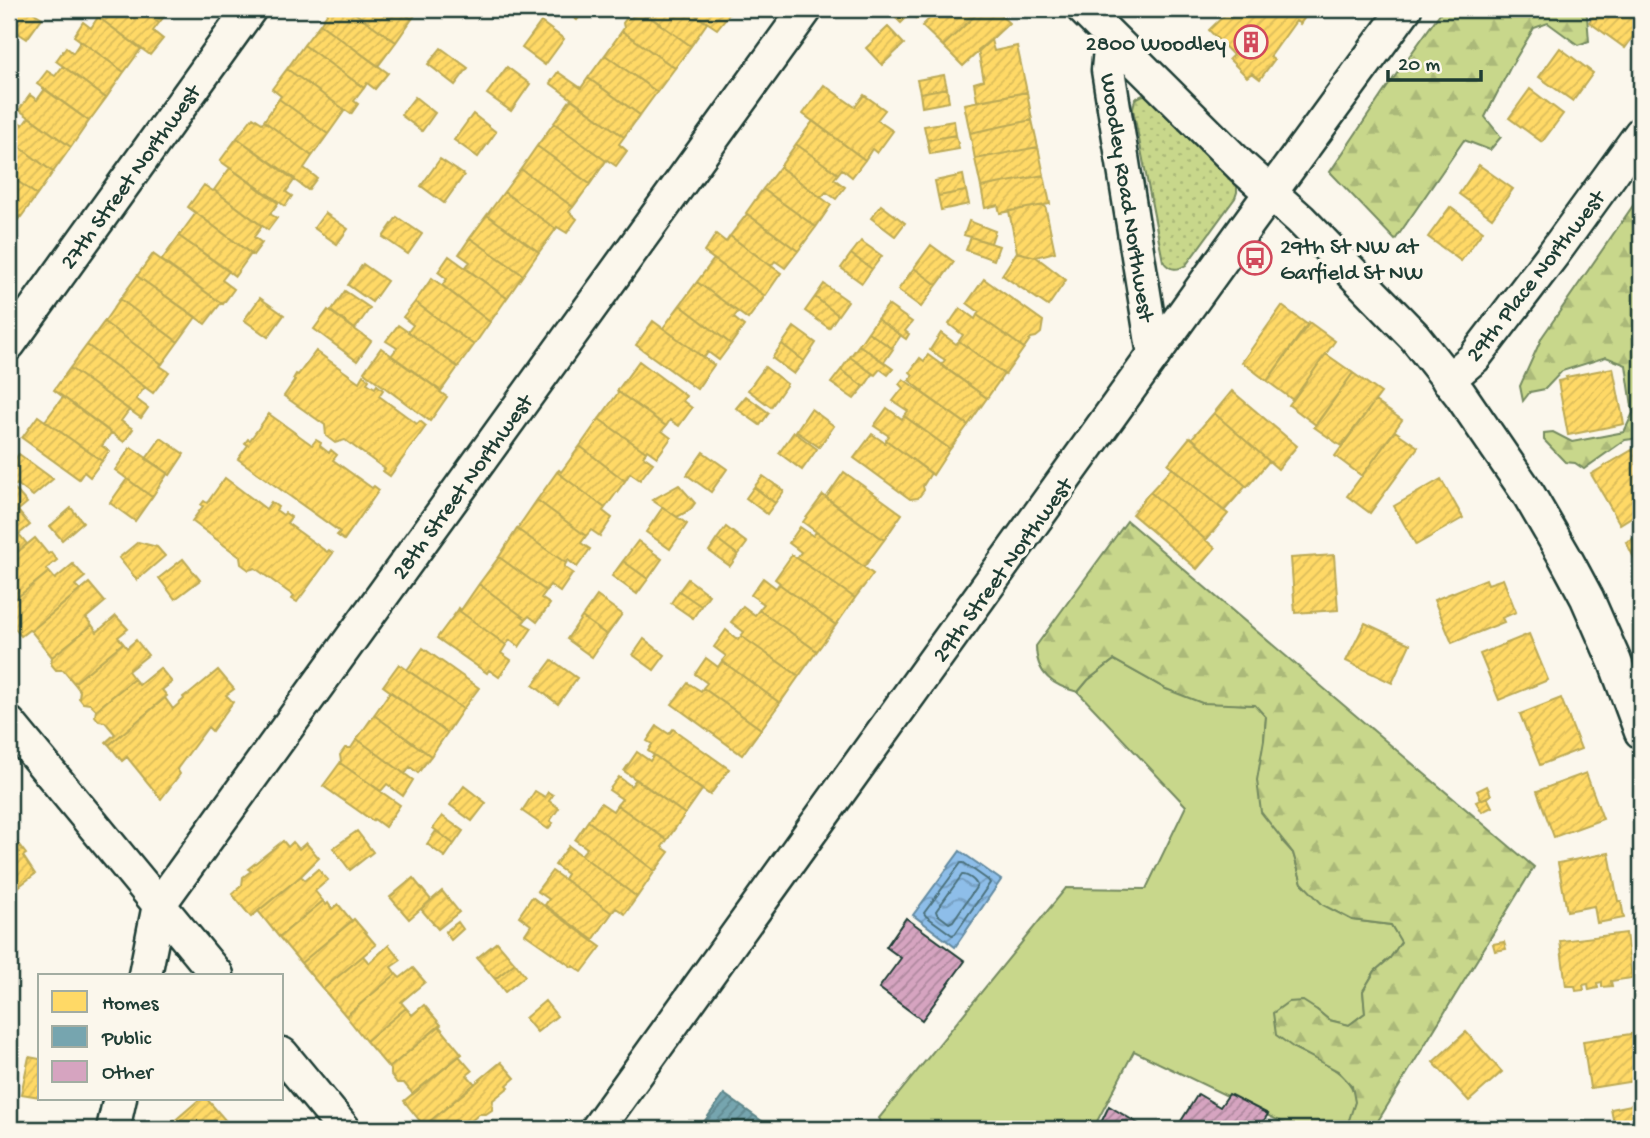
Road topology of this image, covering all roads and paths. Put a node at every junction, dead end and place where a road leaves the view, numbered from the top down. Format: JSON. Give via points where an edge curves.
{"nodes":[{"id":1,"x":250,"y":9,"type":"edge"},
{"id":2,"x":806,"y":9,"type":"edge"},
{"id":3,"x":1083,"y":9,"type":"edge"},
{"id":4,"x":1405,"y":9,"type":"edge"},
{"id":5,"x":1115,"y":41,"type":"junction"},
{"id":6,"x":1641,"y":132,"type":"edge"},
{"id":7,"x":1271,"y":193,"type":"junction"},
{"id":8,"x":9,"y":344,"type":"edge"},
{"id":9,"x":1154,"y":355,"type":"junction"},
{"id":10,"x":1448,"y":380,"type":"junction"},
{"id":11,"x":9,"y":723,"type":"edge"},
{"id":12,"x":1641,"y":732,"type":"edge"},
{"id":13,"x":159,"y":905,"type":"junction"},
{"id":14,"x":145,"y":974,"type":"edge"},
{"id":15,"x":216,"y":974,"type":"edge"},
{"id":16,"x":284,"y":1056,"type":"edge"},
{"id":17,"x":120,"y":1100,"type":"edge"},
{"id":18,"x":113,"y":1129,"type":"edge"},
{"id":19,"x":344,"y":1129,"type":"edge"},
{"id":20,"x":597,"y":1129,"type":"edge"}],
"edges":[{"from":1,"to":8,"type":"street","name":"27th Street Northwest"},
{"from":2,"to":13,"type":"street","name":"28th Street Northwest"},
{"from":3,"to":5,"type":"street","name":"Woodley Road Northwest"},
{"from":4,"to":7,"type":"street","name":"29th Street Northwest"},
{"from":5,"to":7,"type":"street","name":"Woodley Road Northwest"},
{"from":5,"to":9,"type":"street","name":"Woodley Road Northwest","via":[[1110,49],[1109,81]]},
{"from":6,"to":10,"type":"street","name":"29th Place Northwest","via":[[1482,348]]},
{"from":7,"to":9,"type":"street","name":"29th Street Northwest"},
{"from":7,"to":10,"type":"street","name":"Woodley Road Northwest","via":[[1414,336]]},
{"from":9,"to":20,"type":"street","name":"29th Street Northwest"},
{"from":10,"to":12,"type":"street","name":"Woodley Road Northwest","via":[[1502,454],[1565,557],[1615,662]]},
{"from":11,"to":13,"type":"street"},
{"from":13,"to":14,"type":"street","name":"28th Street Northwest"},
{"from":13,"to":15,"type":"street"},
{"from":16,"to":19,"type":"street"},
{"from":17,"to":18,"type":"street"}]}
